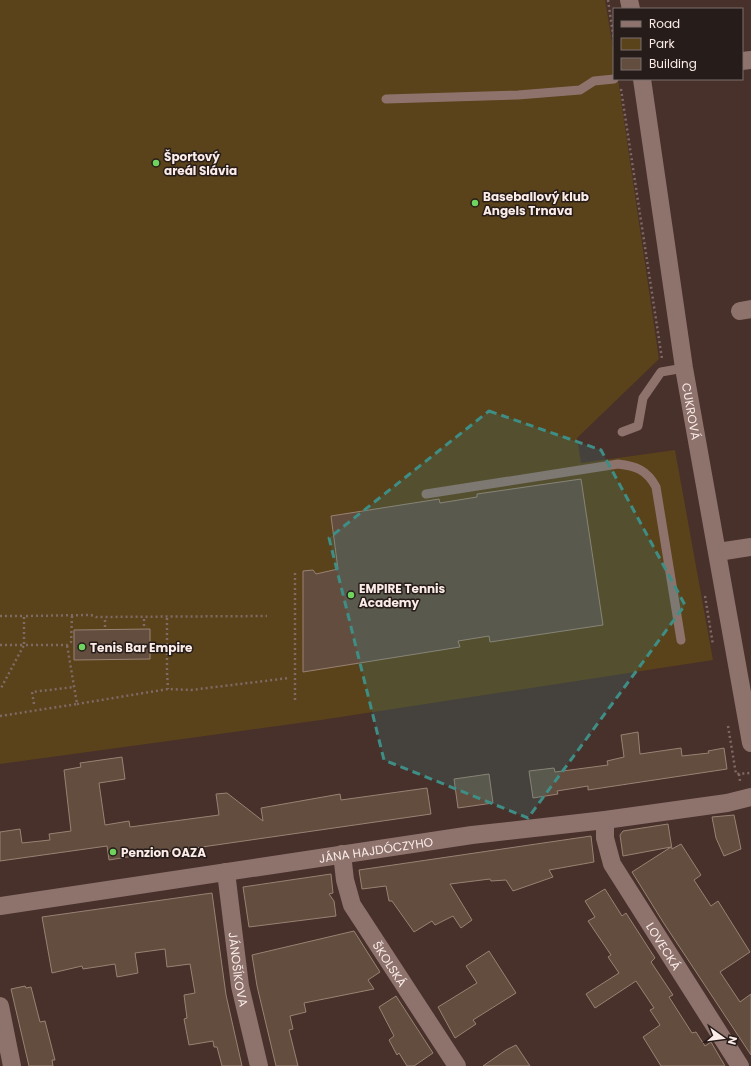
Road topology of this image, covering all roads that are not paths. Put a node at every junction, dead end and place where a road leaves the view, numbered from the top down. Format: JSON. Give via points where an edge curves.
{"nodes":[{"id":1,"x":613,"y":79,"type":"edge"},
{"id":2,"x":642,"y":80,"type":"edge"},
{"id":3,"x":386,"y":99,"type":"dead end"},
{"id":4,"x":684,"y":368,"type":"junction"},
{"id":5,"x":622,"y":432,"type":"dead end"},
{"id":6,"x":426,"y":494,"type":"dead end"},
{"id":7,"x":751,"y":547,"type":"edge"},
{"id":8,"x":718,"y":552,"type":"junction"},
{"id":9,"x":681,"y":640,"type":"dead end"},
{"id":10,"x":751,"y":743,"type":"edge"},
{"id":11,"x":751,"y":796,"type":"edge"},
{"id":12,"x":605,"y":820,"type":"junction"},
{"id":13,"x":342,"y":854,"type":"junction"},
{"id":14,"x":226,"y":872,"type":"junction"},
{"id":15,"x":0,"y":906,"type":"edge"},
{"id":16,"x":0,"y":1006,"type":"edge"},
{"id":17,"x":12,"y":1066,"type":"edge"},
{"id":18,"x":259,"y":1066,"type":"edge"},
{"id":19,"x":457,"y":1066,"type":"edge"},
{"id":20,"x":740,"y":1066,"type":"edge"}],
"edges":[{"from":1,"to":3,"type":"lane","via":[[594,81],[580,90],[518,95]]},
{"from":2,"to":4,"type":"street","name":"CUKROVÁ"},
{"from":4,"to":5,"type":"lane","via":[[661,372],[642,398],[638,426]]},
{"from":4,"to":8,"type":"street","name":"CUKROVÁ"},
{"from":6,"to":9,"type":"lane","via":[[618,464],[642,470],[656,487]]},
{"from":7,"to":8,"type":"street"},
{"from":8,"to":10,"type":"street","name":"CUKROVÁ"},
{"from":11,"to":12,"type":"street","name":"JÁNA HAJDÓCZYHO","via":[[727,803]]},
{"from":12,"to":13,"type":"street","name":"JÁNA HAJDÓCZYHO","via":[[472,835]]},
{"from":12,"to":20,"type":"street","name":"LOVECKÁ","via":[[605,838],[612,864]]},
{"from":13,"to":14,"type":"street","name":"JÁNA HAJDÓCZYHO"},
{"from":13,"to":19,"type":"street","name":"ŠKOLSKÁ","via":[[344,880],[352,905]]},
{"from":14,"to":15,"type":"street","name":"JÁNA HAJDÓCZYHO"},
{"from":14,"to":18,"type":"street","name":"JÁNOŠÍKOVA","via":[[240,986]]},
{"from":16,"to":17,"type":"street"}]}
